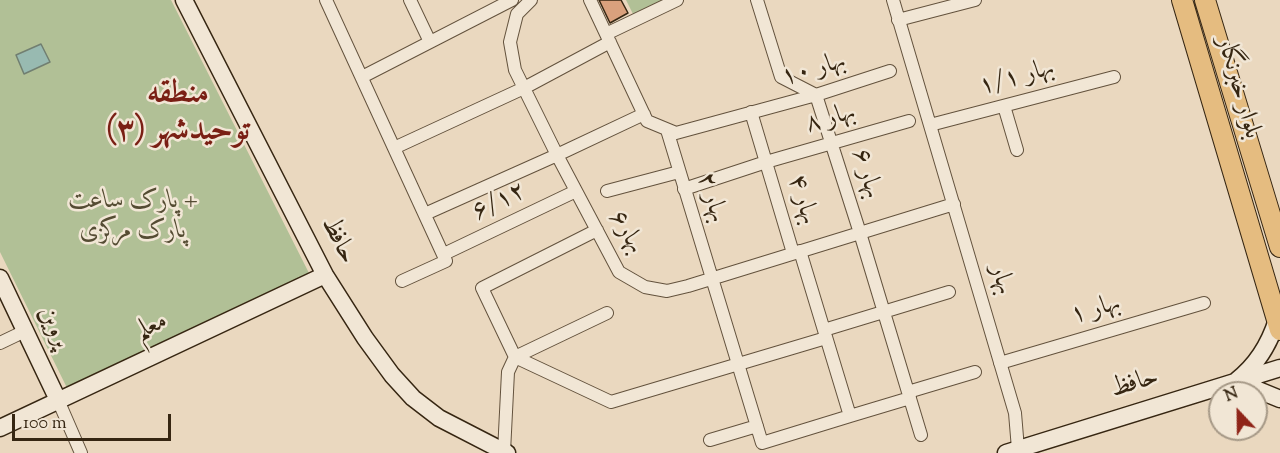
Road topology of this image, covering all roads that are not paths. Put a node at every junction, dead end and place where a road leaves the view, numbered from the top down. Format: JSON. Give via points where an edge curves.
{"nodes":[{"id":1,"x":184,"y":0,"type":"edge"},
{"id":2,"x":326,"y":0,"type":"edge"},
{"id":3,"x":410,"y":0,"type":"edge"},
{"id":4,"x":512,"y":0,"type":"edge"},
{"id":5,"x":531,"y":0,"type":"edge"},
{"id":6,"x":590,"y":0,"type":"edge"},
{"id":7,"x":677,"y":0,"type":"edge"},
{"id":8,"x":757,"y":0,"type":"edge"},
{"id":9,"x":893,"y":0,"type":"edge"},
{"id":10,"x":975,"y":0,"type":"edge"},
{"id":11,"x":1182,"y":0,"type":"edge"},
{"id":12,"x":1204,"y":0,"type":"edge"},
{"id":13,"x":898,"y":20,"type":"junction"},
{"id":14,"x":608,"y":38,"type":"junction"},
{"id":15,"x":430,"y":42,"type":"junction"},
{"id":16,"x":890,"y":71,"type":"dead end"},
{"id":17,"x":362,"y":77,"type":"junction"},
{"id":18,"x":1114,"y":77,"type":"dead end"},
{"id":19,"x":524,"y":88,"type":"junction"},
{"id":20,"x":816,"y":95,"type":"junction"},
{"id":21,"x":1004,"y":106,"type":"junction"},
{"id":22,"x":644,"y":114,"type":"junction"},
{"id":23,"x":753,"y":118,"type":"junction"},
{"id":24,"x":909,"y":121,"type":"dead end"},
{"id":25,"x":930,"y":125,"type":"junction"},
{"id":26,"x":667,"y":130,"type":"junction"},
{"id":27,"x":832,"y":144,"type":"junction"},
{"id":28,"x":394,"y":148,"type":"junction"},
{"id":29,"x":1017,"y":150,"type":"dead end"},
{"id":30,"x":557,"y":155,"type":"junction"},
{"id":31,"x":766,"y":162,"type":"junction"},
{"id":32,"x":679,"y":172,"type":"junction"},
{"id":33,"x":684,"y":189,"type":"junction"},
{"id":34,"x":576,"y":191,"type":"junction"},
{"id":35,"x":607,"y":191,"type":"dead end"},
{"id":36,"x":954,"y":204,"type":"junction"},
{"id":37,"x":425,"y":214,"type":"junction"},
{"id":38,"x":597,"y":230,"type":"junction"},
{"id":39,"x":860,"y":233,"type":"junction"},
{"id":40,"x":1280,"y":247,"type":"edge"},
{"id":41,"x":797,"y":252,"type":"junction"},
{"id":42,"x":444,"y":254,"type":"junction"},
{"id":43,"x":325,"y":275,"type":"junction"},
{"id":44,"x":0,"y":278,"type":"edge"},
{"id":45,"x":711,"y":279,"type":"junction"},
{"id":46,"x":402,"y":281,"type":"dead end"},
{"id":47,"x":949,"y":292,"type":"dead end"},
{"id":48,"x":1204,"y":303,"type":"dead end"},
{"id":49,"x":884,"y":311,"type":"junction"},
{"id":50,"x":607,"y":313,"type":"dead end"},
{"id":51,"x":1278,"y":325,"type":"edge"},
{"id":52,"x":25,"y":331,"type":"junction"},
{"id":53,"x":825,"y":334,"type":"junction"},
{"id":54,"x":0,"y":343,"type":"edge"},
{"id":55,"x":515,"y":357,"type":"junction"},
{"id":56,"x":1000,"y":363,"type":"junction"},
{"id":57,"x":738,"y":364,"type":"junction"},
{"id":58,"x":1280,"y":368,"type":"edge"},
{"id":59,"x":975,"y":372,"type":"dead end"},
{"id":60,"x":1236,"y":381,"type":"joint"},
{"id":61,"x":1208,"y":390,"type":"edge"},
{"id":62,"x":909,"y":395,"type":"junction"},
{"id":63,"x":58,"y":400,"type":"junction"},
{"id":64,"x":850,"y":416,"type":"junction"},
{"id":65,"x":757,"y":426,"type":"junction"},
{"id":66,"x":0,"y":428,"type":"edge"},
{"id":67,"x":921,"y":435,"type":"dead end"},
{"id":68,"x":710,"y":440,"type":"dead end"},
{"id":69,"x":1014,"y":452,"type":"edge"},
{"id":70,"x":81,"y":453,"type":"edge"},
{"id":71,"x":506,"y":453,"type":"edge"}],
"edges":[{"from":1,"to":43,"type":"main road","name":"حافظ"},
{"from":2,"to":17,"type":"street"},
{"from":3,"to":15,"type":"street"},
{"from":4,"to":15,"type":"street"},
{"from":5,"to":19,"type":"street","name":"بهار۶","via":[[517,14],[510,42],[515,70]]},
{"from":6,"to":14,"type":"street"},
{"from":7,"to":14,"type":"street"},
{"from":8,"to":20,"type":"street","via":[[781,77]]},
{"from":9,"to":13,"type":"street"},
{"from":10,"to":13,"type":"street"},
{"from":11,"to":51,"type":"main road","name":"بلوار خبرنگار"},
{"from":12,"to":40,"type":"main road","name":"بلوار خبرنگار"},
{"from":13,"to":25,"type":"street","name":"بهار"},
{"from":14,"to":19,"type":"street"},
{"from":14,"to":22,"type":"street"},
{"from":15,"to":17,"type":"street"},
{"from":16,"to":20,"type":"street","name":"بهار ۱۰"},
{"from":17,"to":28,"type":"street"},
{"from":18,"to":21,"type":"street","name":"بهار ۱/۱"},
{"from":19,"to":28,"type":"street"},
{"from":19,"to":30,"type":"street","name":"بهار۶"},
{"from":20,"to":23,"type":"street","name":"بهار ۱۰"},
{"from":20,"to":27,"type":"street","name":"بهار ۶"},
{"from":21,"to":25,"type":"street","name":"بهار ۱/۱"},
{"from":21,"to":29,"type":"street"},
{"from":22,"to":26,"type":"street","via":[[647,121]]},
{"from":22,"to":30,"type":"street"},
{"from":23,"to":26,"type":"street","name":"بهار ۱۰","via":[[676,133]]},
{"from":23,"to":31,"type":"street","name":"بهار ۴"},
{"from":24,"to":27,"type":"street","name":"بهار ۸"},
{"from":25,"to":36,"type":"street","name":"بهار"},
{"from":26,"to":32,"type":"street","name":"بهار ۲"},
{"from":27,"to":31,"type":"street","name":"بهار ۸"},
{"from":27,"to":39,"type":"street","name":"بهار ۶"},
{"from":28,"to":37,"type":"street"},
{"from":30,"to":34,"type":"street","name":"بهار۶"},
{"from":30,"to":37,"type":"street"},
{"from":31,"to":33,"type":"street","name":"بهار ۸"},
{"from":31,"to":41,"type":"street","name":"بهار ۴"},
{"from":32,"to":33,"type":"street","name":"بهار ۲"},
{"from":32,"to":35,"type":"street"},
{"from":33,"to":45,"type":"street","name":"بهار ۲"},
{"from":34,"to":38,"type":"street","name":"بهار۶"},
{"from":34,"to":42,"type":"street","name":"۶/۱۲"},
{"from":36,"to":39,"type":"street","name":"بهار۶"},
{"from":36,"to":56,"type":"street","name":"بهار"},
{"from":37,"to":42,"type":"street"},
{"from":38,"to":45,"type":"street","name":"بهار۶","via":[[619,272],[645,287],[667,291]]},
{"from":38,"to":55,"type":"street","via":[[482,288]]},
{"from":39,"to":41,"type":"street","name":"بهار۶"},
{"from":39,"to":49,"type":"street","name":"بهار ۶"},
{"from":41,"to":45,"type":"street","name":"بهار۶"},
{"from":41,"to":53,"type":"street","name":"بهار ۴"},
{"from":42,"to":46,"type":"street","name":"۶/۱۲","via":[[446,261]]},
{"from":43,"to":63,"type":"main road","name":"معلم"},
{"from":43,"to":71,"type":"main road","name":"حافظ","via":[[365,338],[413,398],[439,418]]},
{"from":44,"to":52,"type":"main road","name":"پروین"},
{"from":45,"to":57,"type":"street","name":"بهار ۲"},
{"from":47,"to":49,"type":"street"},
{"from":48,"to":56,"type":"street","name":"بهار ۱"},
{"from":49,"to":53,"type":"street"},
{"from":49,"to":62,"type":"street","name":"بهار ۶"},
{"from":50,"to":55,"type":"street"},
{"from":51,"to":60,"type":"main road","via":[[1250,370]]},
{"from":52,"to":54,"type":"street"},
{"from":52,"to":63,"type":"main road","name":"پروین"},
{"from":53,"to":57,"type":"street"},
{"from":53,"to":64,"type":"street","name":"بهار ۴"},
{"from":55,"to":57,"type":"street","via":[[611,402]]},
{"from":55,"to":71,"type":"street","via":[[508,372]]},
{"from":56,"to":69,"type":"street","name":"بهار","via":[[1015,413]]},
{"from":57,"to":65,"type":"street","name":"بهار ۲"},
{"from":58,"to":60,"type":"main road","name":"حافظ"},
{"from":59,"to":62,"type":"street"},
{"from":61,"to":69,"type":"main road","name":"حافظ"},
{"from":62,"to":64,"type":"street"},
{"from":62,"to":67,"type":"street","name":"بهار ۶"},
{"from":63,"to":66,"type":"main road","name":"معلم"},
{"from":63,"to":70,"type":"street"},
{"from":64,"to":65,"type":"street","via":[[762,443]]},
{"from":65,"to":68,"type":"street"}]}
